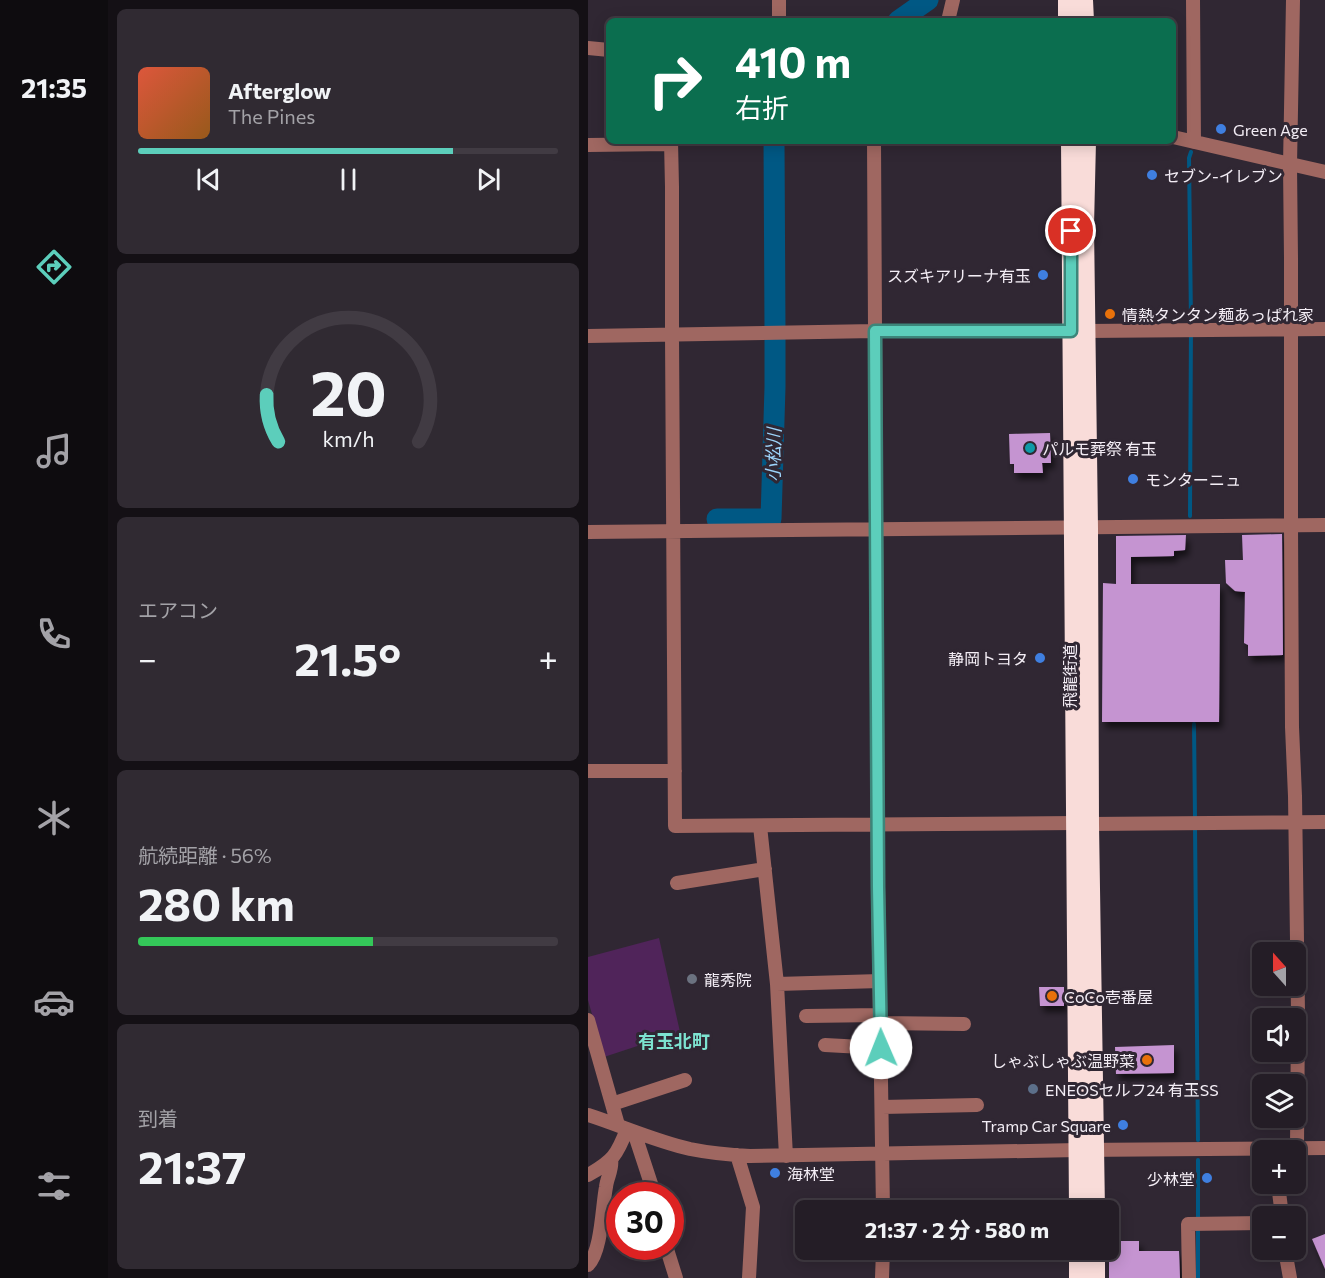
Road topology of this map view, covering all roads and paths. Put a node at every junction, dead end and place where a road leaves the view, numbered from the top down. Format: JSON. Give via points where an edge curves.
{"nodes":[{"id":1,"x":779,"y":0,"type":"edge"},
{"id":2,"x":953,"y":0,"type":"edge"},
{"id":3,"x":1067,"y":0,"type":"edge"},
{"id":4,"x":1084,"y":0,"type":"edge"},
{"id":5,"x":1193,"y":0,"type":"edge"},
{"id":6,"x":1293,"y":0,"type":"edge"},
{"id":7,"x":779,"y":18,"type":"edge"},
{"id":8,"x":949,"y":18,"type":"edge"},
{"id":9,"x":1067,"y":18,"type":"edge"},
{"id":10,"x":1085,"y":18,"type":"edge"},
{"id":11,"x":588,"y":48,"type":"edge"},
{"id":12,"x":606,"y":50,"type":"edge"},
{"id":13,"x":1176,"y":138,"type":"edge"},
{"id":14,"x":1194,"y":142,"type":"junction"},
{"id":15,"x":616,"y":144,"type":"edge"},
{"id":16,"x":671,"y":144,"type":"edge"},
{"id":17,"x":874,"y":144,"type":"edge"},
{"id":18,"x":1070,"y":144,"type":"edge"},
{"id":19,"x":1087,"y":144,"type":"edge"},
{"id":20,"x":588,"y":145,"type":"edge"},
{"id":21,"x":1290,"y":165,"type":"junction"},
{"id":22,"x":1325,"y":172,"type":"edge"},
{"id":23,"x":1292,"y":329,"type":"junction"},
{"id":24,"x":1325,"y":329,"type":"edge"},
{"id":25,"x":875,"y":331,"type":"junction"},
{"id":26,"x":1078,"y":331,"type":"junction"},
{"id":27,"x":672,"y":334,"type":"junction"},
{"id":28,"x":588,"y":336,"type":"edge"},
{"id":29,"x":1291,"y":525,"type":"junction"},
{"id":30,"x":1325,"y":525,"type":"edge"},
{"id":31,"x":1081,"y":528,"type":"junction"},
{"id":32,"x":876,"y":529,"type":"junction"},
{"id":33,"x":673,"y":531,"type":"junction"},
{"id":34,"x":588,"y":532,"type":"edge"},
{"id":35,"x":588,"y":771,"type":"edge"},
{"id":36,"x":675,"y":771,"type":"junction"},
{"id":37,"x":1325,"y":822,"type":"edge"},
{"id":38,"x":1294,"y":823,"type":"junction"},
{"id":39,"x":878,"y":824,"type":"junction"},
{"id":40,"x":1083,"y":824,"type":"junction"},
{"id":41,"x":760,"y":826,"type":"junction"},
{"id":42,"x":765,"y":868,"type":"junction"},
{"id":43,"x":677,"y":884,"type":"dead end"},
{"id":44,"x":880,"y":981,"type":"junction"},
{"id":45,"x":777,"y":984,"type":"junction"},
{"id":46,"x":806,"y":1016,"type":"dead end"},
{"id":47,"x":880,"y":1019,"type":"junction"},
{"id":48,"x":588,"y":1020,"type":"edge"},
{"id":49,"x":964,"y":1024,"type":"dead end"},
{"id":50,"x":825,"y":1045,"type":"dead end"},
{"id":51,"x":881,"y":1048,"type":"junction"},
{"id":52,"x":685,"y":1080,"type":"dead end"},
{"id":53,"x":654,"y":1082,"type":"dead end"},
{"id":54,"x":611,"y":1100,"type":"junction"},
{"id":55,"x":977,"y":1105,"type":"dead end"},
{"id":56,"x":882,"y":1107,"type":"junction"},
{"id":57,"x":588,"y":1115,"type":"edge"},
{"id":58,"x":626,"y":1129,"type":"junction"},
{"id":59,"x":1297,"y":1140,"type":"edge"},
{"id":60,"x":1306,"y":1148,"type":"edge"},
{"id":61,"x":1325,"y":1148,"type":"edge"},
{"id":62,"x":1252,"y":1149,"type":"edge"},
{"id":63,"x":1086,"y":1150,"type":"junction"},
{"id":64,"x":881,"y":1153,"type":"junction"},
{"id":65,"x":736,"y":1155,"type":"junction"},
{"id":66,"x":786,"y":1156,"type":"junction"},
{"id":67,"x":611,"y":1159,"type":"junction"},
{"id":68,"x":588,"y":1175,"type":"edge"},
{"id":69,"x":649,"y":1182,"type":"edge"},
{"id":70,"x":883,"y":1200,"type":"edge"},
{"id":71,"x":1079,"y":1200,"type":"edge"},
{"id":72,"x":1094,"y":1200,"type":"edge"},
{"id":73,"x":1252,"y":1222,"type":"edge"},
{"id":74,"x":670,"y":1260,"type":"edge"},
{"id":75,"x":883,"y":1260,"type":"edge"},
{"id":76,"x":1078,"y":1260,"type":"edge"},
{"id":77,"x":1096,"y":1260,"type":"edge"},
{"id":78,"x":1287,"y":1260,"type":"edge"},
{"id":79,"x":588,"y":1265,"type":"edge"},
{"id":80,"x":676,"y":1278,"type":"edge"},
{"id":81,"x":749,"y":1278,"type":"edge"},
{"id":82,"x":882,"y":1278,"type":"edge"},
{"id":83,"x":1078,"y":1278,"type":"edge"},
{"id":84,"x":1096,"y":1278,"type":"edge"},
{"id":85,"x":1189,"y":1278,"type":"edge"},
{"id":86,"x":1290,"y":1278,"type":"edge"}],
"edges":[{"from":1,"to":7,"type":"street"},
{"from":2,"to":8,"type":"street"},
{"from":3,"to":9,"type":"highway"},
{"from":4,"to":10,"type":"highway"},
{"from":5,"to":14,"type":"street"},
{"from":6,"to":21,"type":"street"},
{"from":11,"to":12,"type":"street"},
{"from":13,"to":14,"type":"street"},
{"from":14,"to":21,"type":"street"},
{"from":15,"to":20,"type":"street"},
{"from":16,"to":27,"type":"street"},
{"from":17,"to":25,"type":"street"},
{"from":18,"to":26,"type":"highway","name":"飛龍街道"},
{"from":19,"to":26,"type":"highway","name":"飛龍街道"},
{"from":21,"to":22,"type":"street"},
{"from":21,"to":23,"type":"street"},
{"from":23,"to":24,"type":"street"},
{"from":23,"to":26,"type":"street"},
{"from":23,"to":29,"type":"street"},
{"from":25,"to":26,"type":"street"},
{"from":25,"to":27,"type":"street"},
{"from":25,"to":32,"type":"street"},
{"from":26,"to":31,"type":"highway","name":"飛龍街道"},
{"from":27,"to":28,"type":"street"},
{"from":27,"to":33,"type":"street"},
{"from":29,"to":30,"type":"street"},
{"from":29,"to":31,"type":"street"},
{"from":29,"to":38,"type":"street"},
{"from":31,"to":32,"type":"street"},
{"from":31,"to":40,"type":"highway","name":"飛龍街道"},
{"from":32,"to":33,"type":"street"},
{"from":32,"to":39,"type":"street"},
{"from":33,"to":34,"type":"street"},
{"from":33,"to":36,"type":"street"},
{"from":35,"to":36,"type":"street"},
{"from":36,"to":41,"type":"street","via":[[675,826]]},
{"from":37,"to":38,"type":"street"},
{"from":38,"to":40,"type":"street"},
{"from":38,"to":59,"type":"street"},
{"from":39,"to":40,"type":"street"},
{"from":39,"to":41,"type":"street"},
{"from":39,"to":44,"type":"street"},
{"from":40,"to":63,"type":"highway","name":"飛龍街道"},
{"from":41,"to":42,"type":"street"},
{"from":42,"to":43,"type":"street"},
{"from":42,"to":45,"type":"street"},
{"from":44,"to":45,"type":"street"},
{"from":44,"to":47,"type":"street"},
{"from":45,"to":66,"type":"street"},
{"from":46,"to":47,"type":"street"},
{"from":47,"to":49,"type":"street"},
{"from":47,"to":51,"type":"street"},
{"from":48,"to":54,"type":"street"},
{"from":50,"to":51,"type":"street"},
{"from":51,"to":56,"type":"street"},
{"from":52,"to":54,"type":"street"},
{"from":53,"to":54,"type":"street"},
{"from":54,"to":58,"type":"street"},
{"from":55,"to":56,"type":"street"},
{"from":56,"to":64,"type":"street"},
{"from":57,"to":58,"type":"street"},
{"from":58,"to":65,"type":"street","via":[[688,1148]]},
{"from":58,"to":67,"type":"street","via":[[619,1150]]},
{"from":58,"to":69,"type":"street"},
{"from":60,"to":61,"type":"street"},
{"from":62,"to":63,"type":"street"},
{"from":63,"to":64,"type":"street"},
{"from":63,"to":71,"type":"highway","name":"飛龍街道"},
{"from":63,"to":72,"type":"highway","name":"飛龍街道"},
{"from":64,"to":66,"type":"street"},
{"from":64,"to":70,"type":"street"},
{"from":65,"to":66,"type":"street"},
{"from":65,"to":81,"type":"street","via":[[753,1207]]},
{"from":67,"to":68,"type":"street"},
{"from":67,"to":79,"type":"street","via":[[594,1255]]},
{"from":73,"to":85,"type":"street","via":[[1188,1224]]},
{"from":74,"to":80,"type":"street"},
{"from":75,"to":82,"type":"street"},
{"from":76,"to":83,"type":"highway"},
{"from":77,"to":84,"type":"highway"},
{"from":78,"to":86,"type":"street"}]}
